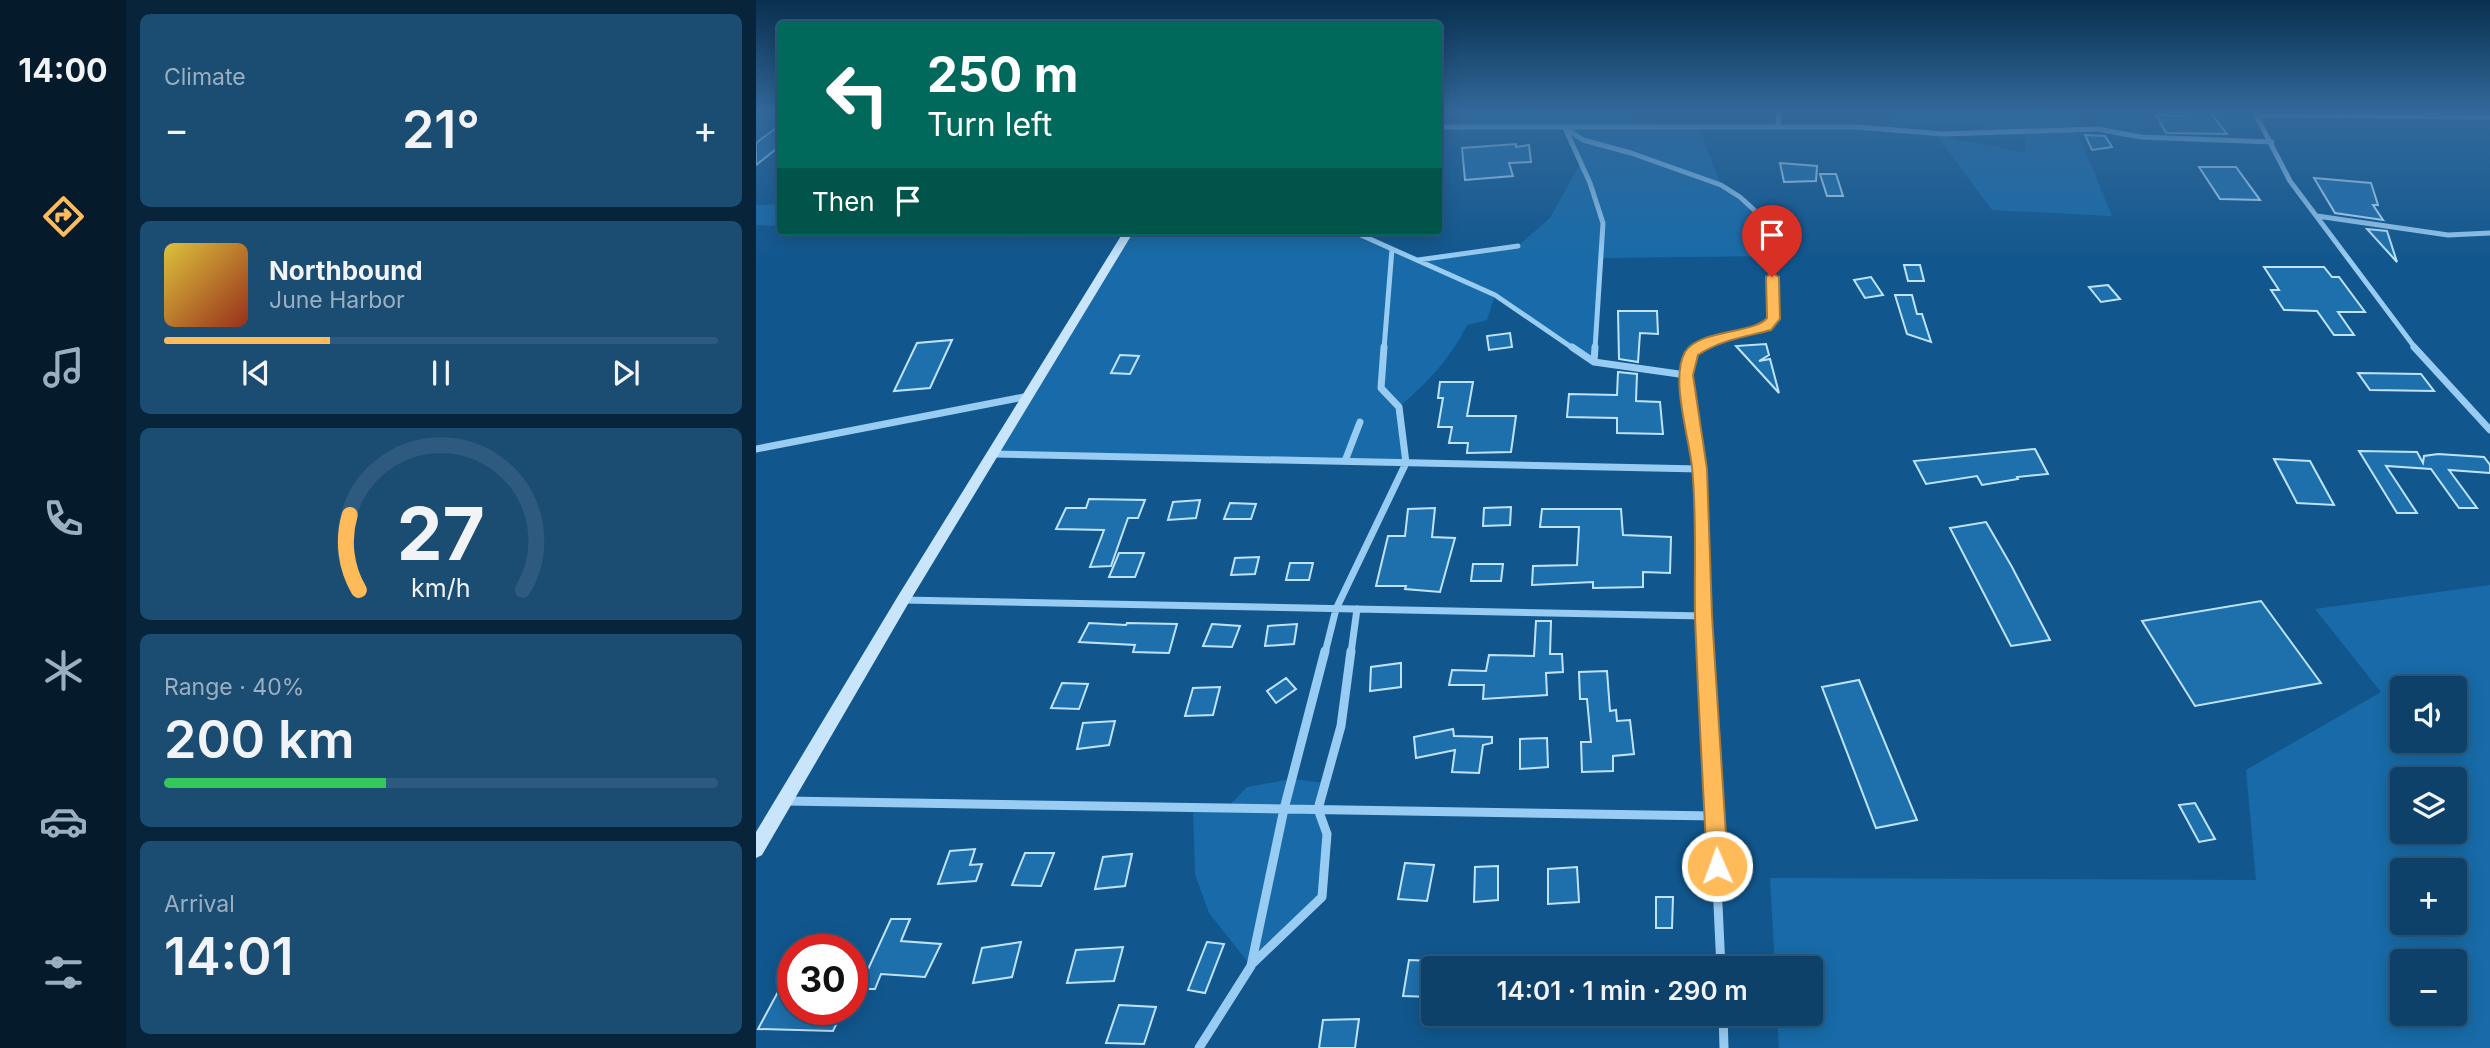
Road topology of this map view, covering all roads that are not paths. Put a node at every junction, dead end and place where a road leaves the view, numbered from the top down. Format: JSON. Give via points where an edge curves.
{"nodes":[{"id":1,"x":1580,"y":162,"type":"edge"},
{"id":2,"x":1656,"y":162,"type":"edge"},
{"id":3,"x":2282,"y":162,"type":"edge"},
{"id":4,"x":2317,"y":216,"type":"junction"},
{"id":5,"x":2490,"y":233,"type":"edge"},
{"id":6,"x":1127,"y":235,"type":"edge"},
{"id":7,"x":1361,"y":235,"type":"edge"},
{"id":8,"x":1518,"y":246,"type":"dead end"},
{"id":9,"x":1392,"y":249,"type":"junction"},
{"id":10,"x":1418,"y":261,"type":"junction"},
{"id":11,"x":1594,"y":362,"type":"junction"},
{"id":12,"x":1686,"y":375,"type":"junction"},
{"id":13,"x":1029,"y":396,"type":"junction"},
{"id":14,"x":1360,"y":422,"type":"dead end"},
{"id":15,"x":2490,"y":430,"type":"edge"},
{"id":16,"x":756,"y":449,"type":"edge"},
{"id":17,"x":995,"y":454,"type":"junction"},
{"id":18,"x":1345,"y":461,"type":"junction"},
{"id":19,"x":1406,"y":463,"type":"junction"},
{"id":20,"x":1700,"y":469,"type":"junction"},
{"id":21,"x":903,"y":600,"type":"junction"},
{"id":22,"x":1336,"y":609,"type":"junction"},
{"id":23,"x":1357,"y":609,"type":"junction"},
{"id":24,"x":1704,"y":616,"type":"junction"},
{"id":25,"x":784,"y":801,"type":"junction"},
{"id":26,"x":1284,"y":809,"type":"junction"},
{"id":27,"x":1318,"y":809,"type":"junction"},
{"id":28,"x":1715,"y":816,"type":"junction"},
{"id":29,"x":756,"y":849,"type":"edge"},
{"id":30,"x":1721,"y":956,"type":"edge"},
{"id":31,"x":1251,"y":966,"type":"junction"},
{"id":32,"x":1723,"y":1026,"type":"edge"},
{"id":33,"x":1199,"y":1048,"type":"edge"},
{"id":34,"x":1724,"y":1048,"type":"edge"}],
"edges":[{"from":1,"to":11,"type":"street","via":[[1603,223]]},
{"from":2,"to":12,"type":"street","via":[[1721,185],[1740,197],[1765,220],[1772,256],[1773,319],[1766,327],[1705,344],[1692,353]]},
{"from":3,"to":4,"type":"street"},
{"from":4,"to":5,"type":"street","via":[[2448,235]]},
{"from":4,"to":15,"type":"street","via":[[2422,357]]},
{"from":6,"to":13,"type":"main road"},
{"from":7,"to":9,"type":"street"},
{"from":8,"to":10,"type":"street"},
{"from":9,"to":10,"type":"street"},
{"from":9,"to":19,"type":"street","via":[[1381,387],[1399,407]]},
{"from":10,"to":11,"type":"street","via":[[1495,295]]},
{"from":11,"to":12,"type":"street"},
{"from":12,"to":20,"type":"street"},
{"from":13,"to":16,"type":"street"},
{"from":13,"to":17,"type":"main road"},
{"from":14,"to":18,"type":"street"},
{"from":17,"to":18,"type":"street"},
{"from":17,"to":21,"type":"main road"},
{"from":18,"to":19,"type":"street"},
{"from":19,"to":20,"type":"street"},
{"from":19,"to":22,"type":"street"},
{"from":20,"to":24,"type":"street"},
{"from":21,"to":22,"type":"street"},
{"from":21,"to":25,"type":"main road"},
{"from":22,"to":23,"type":"street"},
{"from":22,"to":26,"type":"street"},
{"from":23,"to":24,"type":"street"},
{"from":23,"to":27,"type":"street","via":[[1341,726]]},
{"from":24,"to":28,"type":"street"},
{"from":25,"to":26,"type":"street"},
{"from":25,"to":29,"type":"main road"},
{"from":26,"to":27,"type":"street"},
{"from":26,"to":31,"type":"street"},
{"from":27,"to":28,"type":"street"},
{"from":27,"to":31,"type":"street","via":[[1327,834],[1322,897]]},
{"from":28,"to":30,"type":"street"},
{"from":31,"to":33,"type":"street"},
{"from":32,"to":34,"type":"street"}]}
